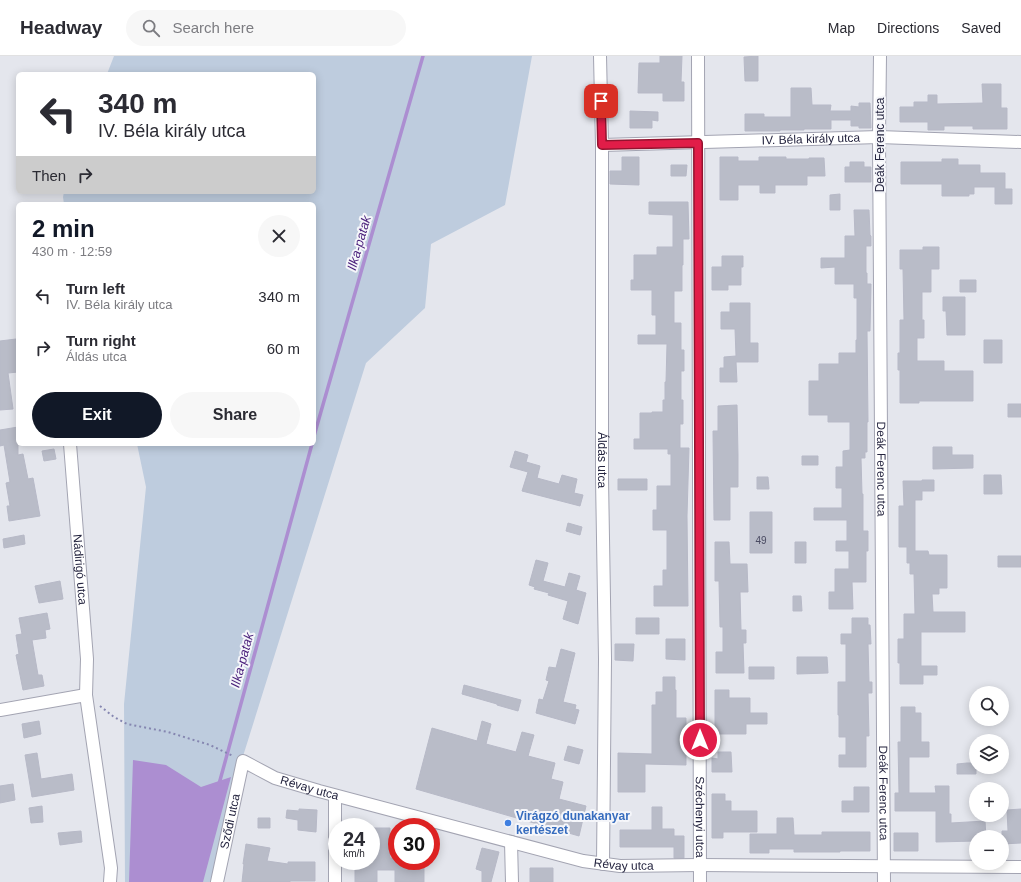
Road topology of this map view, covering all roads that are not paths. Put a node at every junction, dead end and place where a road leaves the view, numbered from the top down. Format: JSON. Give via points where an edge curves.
{"nodes":[{"id":1,"x":600,"y":56,"type":"edge"},
{"id":2,"x":698,"y":56,"type":"edge"},
{"id":3,"x":880,"y":56,"type":"edge"},
{"id":4,"x":879,"y":137,"type":"junction"},
{"id":5,"x":1021,"y":142,"type":"edge"},
{"id":6,"x":698,"y":143,"type":"junction"},
{"id":7,"x":602,"y":145,"type":"junction"},
{"id":8,"x":70,"y":446,"type":"edge"},
{"id":9,"x":86,"y":695,"type":"junction"},
{"id":10,"x":0,"y":710,"type":"edge"},
{"id":11,"x":243,"y":760,"type":"joint"},
{"id":12,"x":335,"y":796,"type":"junction"},
{"id":13,"x":511,"y":842,"type":"junction"},
{"id":14,"x":603,"y":864,"type":"junction"},
{"id":15,"x":700,"y":865,"type":"junction"},
{"id":16,"x":884,"y":866,"type":"junction"},
{"id":17,"x":1021,"y":867,"type":"edge"},
{"id":18,"x":110,"y":882,"type":"edge"},
{"id":19,"x":217,"y":882,"type":"edge"},
{"id":20,"x":335,"y":882,"type":"edge"},
{"id":21,"x":512,"y":882,"type":"edge"},
{"id":22,"x":700,"y":882,"type":"edge"},
{"id":23,"x":884,"y":882,"type":"edge"}],
"edges":[{"from":1,"to":7,"type":"street","name":"Áldás utca"},
{"from":2,"to":6,"type":"street","name":"Széchenyi utca"},
{"from":3,"to":4,"type":"street","name":"Deák Ferenc utca"},
{"from":4,"to":5,"type":"street","name":"IV. Béla király utca"},
{"from":4,"to":6,"type":"street","name":"IV. Béla király utca"},
{"from":4,"to":16,"type":"street","name":"Deák Ferenc utca"},
{"from":6,"to":7,"type":"street","name":"IV. Béla király utca"},
{"from":6,"to":15,"type":"street","name":"Széchenyi utca"},
{"from":7,"to":14,"type":"street","name":"Áldás utca","via":[[605,658]]},
{"from":8,"to":9,"type":"street","name":"Nádirigó utca","via":[[88,659]]},
{"from":9,"to":10,"type":"street"},
{"from":9,"to":18,"type":"street","name":"Nádirigó utca","via":[[111,868]]},
{"from":11,"to":12,"type":"street","name":"Révay utca","via":[[275,778]]},
{"from":11,"to":19,"type":"street","name":"Sződi utca"},
{"from":12,"to":13,"type":"street","name":"Révay utca"},
{"from":12,"to":20,"type":"street"},
{"from":13,"to":14,"type":"street","name":"Révay utca"},
{"from":13,"to":21,"type":"street"},
{"from":14,"to":15,"type":"street","name":"Révay utca"},
{"from":15,"to":16,"type":"street","name":"Révay utca"},
{"from":15,"to":22,"type":"street","name":"Széchenyi utca"},
{"from":16,"to":17,"type":"street","name":"Révay utca"},
{"from":16,"to":23,"type":"street","name":"Deák Ferenc utca"}]}
